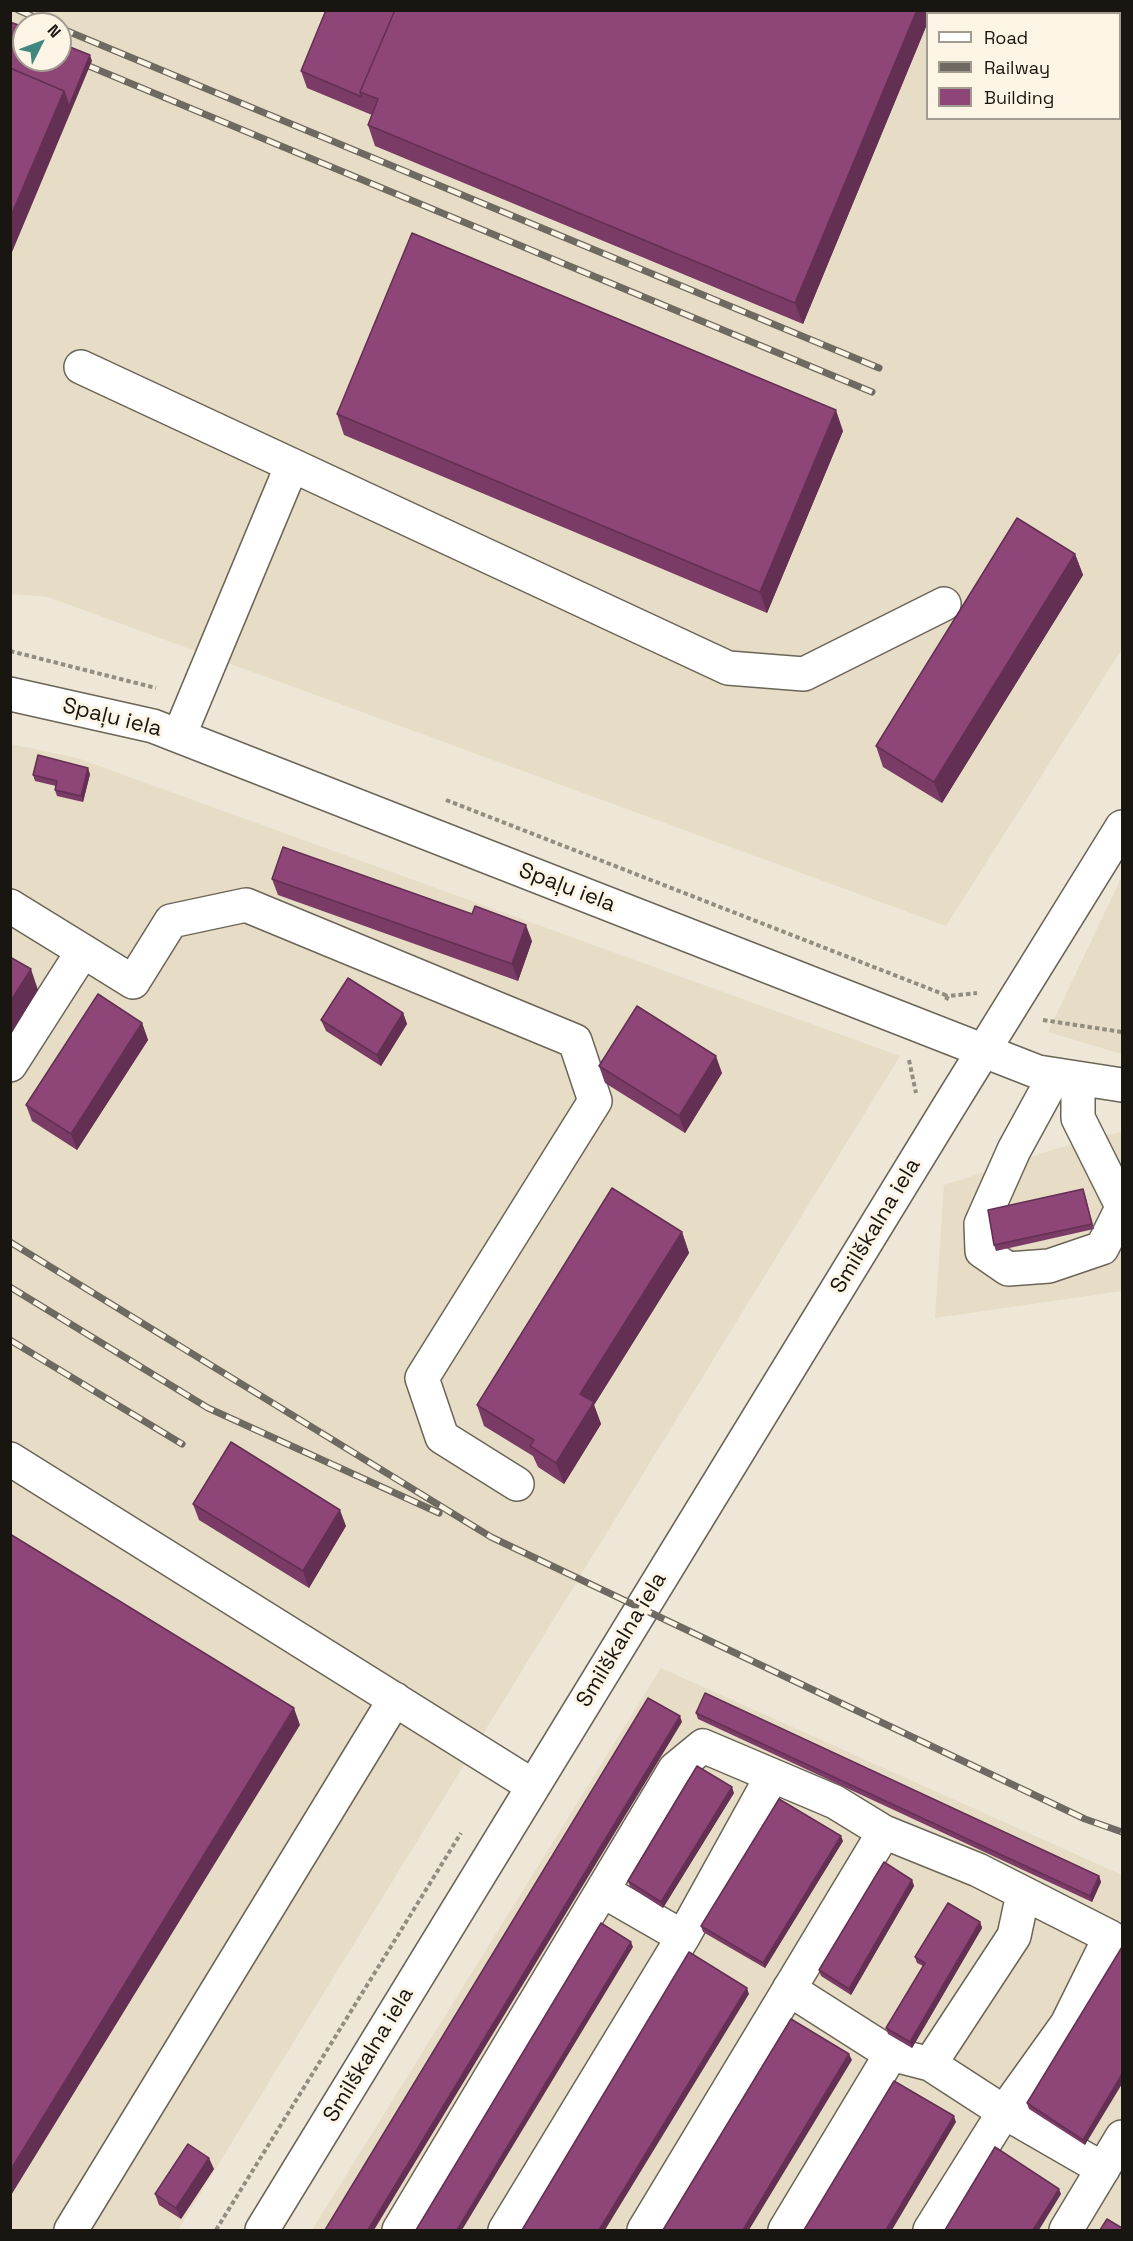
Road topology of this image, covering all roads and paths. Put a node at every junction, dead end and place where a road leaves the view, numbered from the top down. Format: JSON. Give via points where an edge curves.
{"nodes":[{"id":1,"x":81,"y":367,"type":"dead end"},
{"id":2,"x":292,"y":465,"type":"junction"},
{"id":3,"x":944,"y":604,"type":"dead end"},
{"id":4,"x":10,"y":694,"type":"edge"},
{"id":5,"x":179,"y":736,"type":"junction"},
{"id":6,"x":1122,"y":827,"type":"edge"},
{"id":7,"x":10,"y":906,"type":"edge"},
{"id":8,"x":83,"y":951,"type":"junction"},
{"id":9,"x":1042,"y":1019,"type":"dead end"},
{"id":10,"x":1122,"y":1032,"type":"edge"},
{"id":11,"x":983,"y":1051,"type":"junction"},
{"id":12,"x":10,"y":1065,"type":"edge"},
{"id":13,"x":1066,"y":1077,"type":"junction"},
{"id":14,"x":1122,"y":1085,"type":"edge"},
{"id":15,"x":1122,"y":1207,"type":"edge"},
{"id":16,"x":10,"y":1459,"type":"edge"},
{"id":17,"x":517,"y":1484,"type":"dead end"},
{"id":18,"x":395,"y":1699,"type":"junction"},
{"id":19,"x":772,"y":1776,"type":"junction"},
{"id":20,"x":533,"y":1786,"type":"junction"},
{"id":21,"x":884,"y":1832,"type":"junction"},
{"id":22,"x":603,"y":1891,"type":"junction"},
{"id":23,"x":1023,"y":1894,"type":"junction"},
{"id":24,"x":683,"y":1937,"type":"junction"},
{"id":25,"x":789,"y":1989,"type":"junction"},
{"id":26,"x":891,"y":2054,"type":"junction"},
{"id":27,"x":930,"y":2064,"type":"junction"},
{"id":28,"x":1004,"y":2112,"type":"junction"},
{"id":29,"x":1122,"y":2138,"type":"edge"},
{"id":30,"x":1103,"y":2169,"type":"junction"},
{"id":31,"x":70,"y":2230,"type":"edge"},
{"id":32,"x":262,"y":2230,"type":"edge"},
{"id":33,"x":399,"y":2230,"type":"edge"},
{"id":34,"x":505,"y":2230,"type":"edge"},
{"id":35,"x":644,"y":2230,"type":"edge"},
{"id":36,"x":785,"y":2230,"type":"edge"},
{"id":37,"x":930,"y":2230,"type":"edge"},
{"id":38,"x":1066,"y":2230,"type":"edge"}],
"edges":[{"from":1,"to":2,"type":"street"},
{"from":2,"to":3,"type":"street","via":[[728,668],[804,674]]},
{"from":2,"to":5,"type":"street"},
{"from":4,"to":5,"type":"street","name":"Spaļu iela","via":[[153,726]]},
{"from":5,"to":11,"type":"street","name":"Spaļu iela"},
{"from":6,"to":11,"type":"street","name":"Smilškalna iela"},
{"from":7,"to":8,"type":"street"},
{"from":8,"to":12,"type":"street"},
{"from":8,"to":17,"type":"street","via":[[133,982],[171,921],[246,905],[575,1041],[595,1101],[422,1378],[442,1437]]},
{"from":9,"to":10,"type":"path"},
{"from":11,"to":13,"type":"street","name":"Spaļu iela","via":[[1038,1072]]},
{"from":11,"to":20,"type":"street","name":"Smilškalna iela"},
{"from":13,"to":14,"type":"street","name":"Spaļu iela"},
{"from":13,"to":15,"type":"street","via":[[1078,1118]]},
{"from":13,"to":15,"type":"street","via":[[1014,1150],[981,1224],[982,1251],[1008,1269],[1049,1266],[1102,1248]]},
{"from":16,"to":18,"type":"street"},
{"from":18,"to":20,"type":"street"},
{"from":18,"to":31,"type":"street"},
{"from":19,"to":21,"type":"street","via":[[835,1802]]},
{"from":19,"to":22,"type":"street","via":[[703,1746],[675,1769]]},
{"from":19,"to":24,"type":"street"},
{"from":20,"to":32,"type":"street","name":"Smilškalna iela"},
{"from":21,"to":23,"type":"street","via":[[978,1870]]},
{"from":21,"to":25,"type":"street"},
{"from":22,"to":24,"type":"street"},
{"from":22,"to":33,"type":"street"},
{"from":23,"to":27,"type":"street","via":[[1014,1936]]},
{"from":23,"to":28,"type":"street","via":[[1110,1937],[1067,2024]]},
{"from":24,"to":34,"type":"street"},
{"from":25,"to":26,"type":"street"},
{"from":25,"to":35,"type":"street"},
{"from":26,"to":27,"type":"street"},
{"from":26,"to":36,"type":"street"},
{"from":27,"to":28,"type":"street"},
{"from":28,"to":30,"type":"street"},
{"from":28,"to":37,"type":"street"},
{"from":29,"to":30,"type":"street"},
{"from":30,"to":38,"type":"street"}]}
